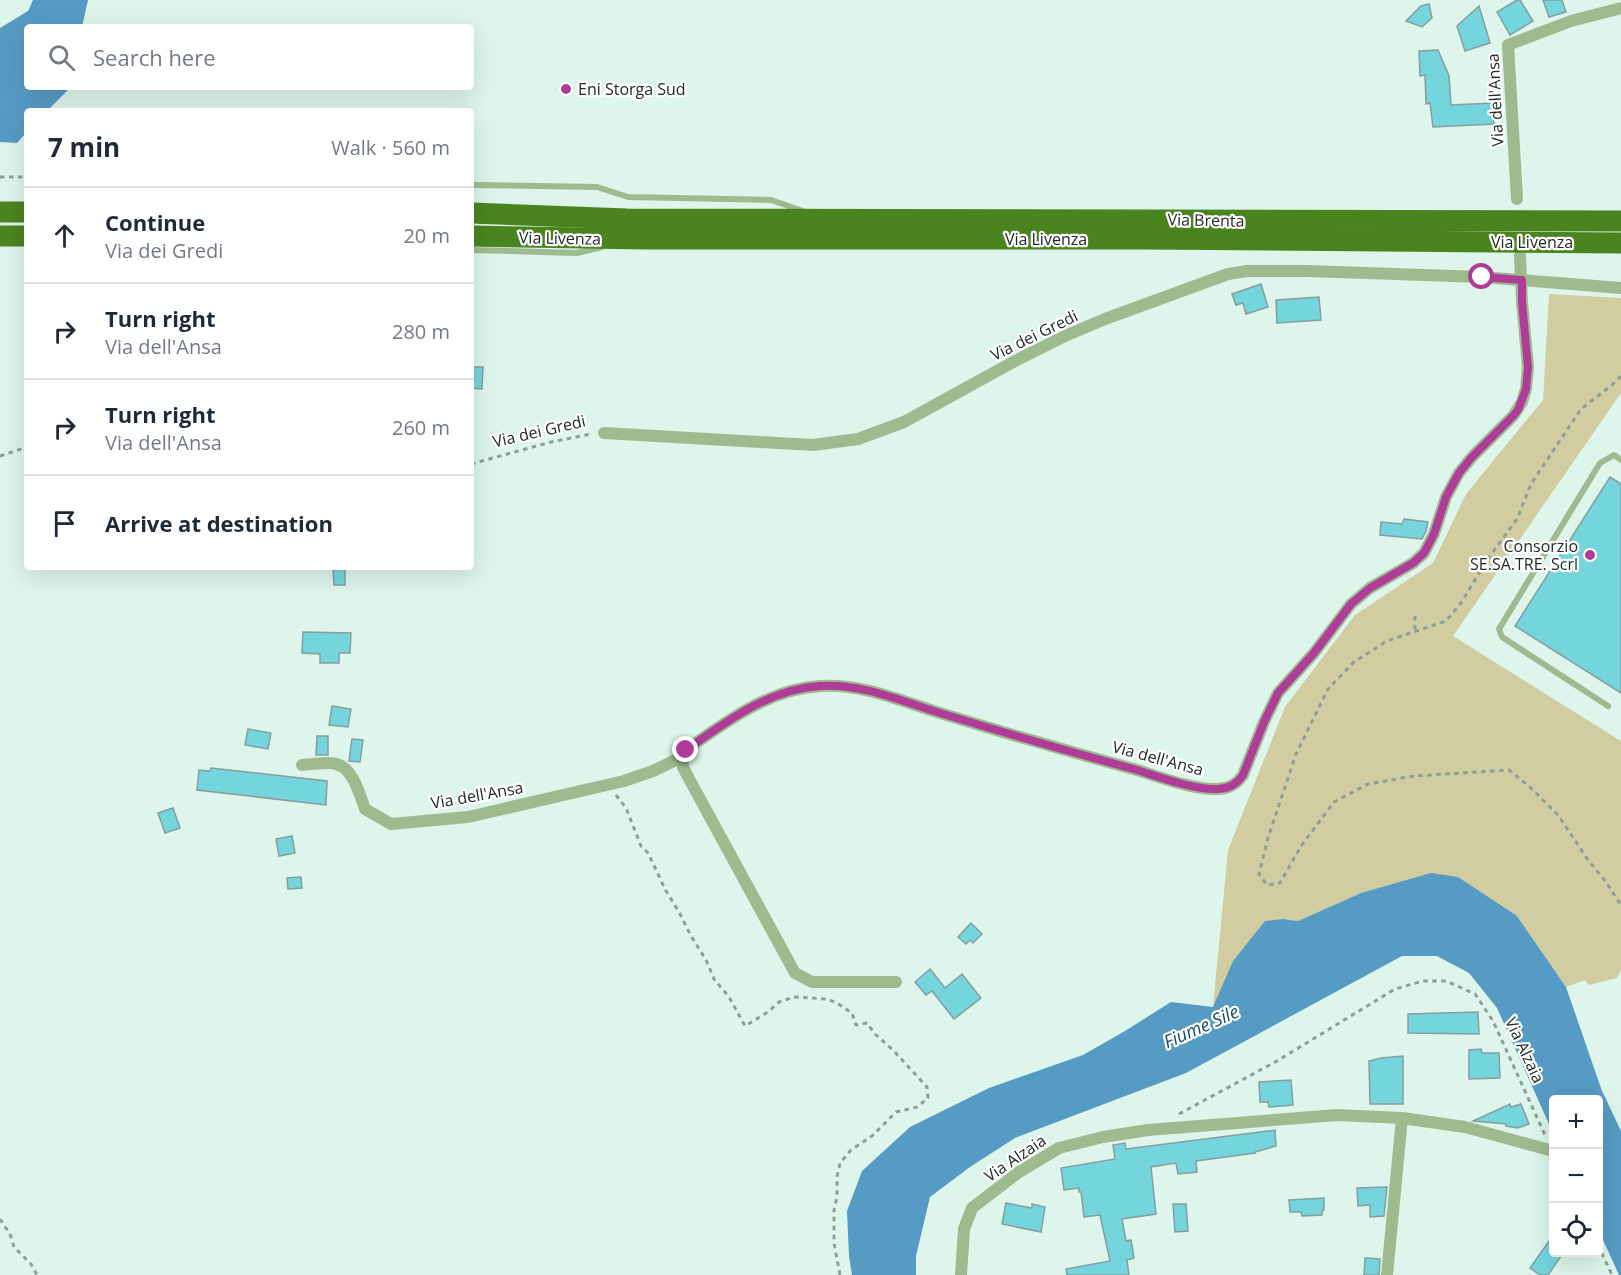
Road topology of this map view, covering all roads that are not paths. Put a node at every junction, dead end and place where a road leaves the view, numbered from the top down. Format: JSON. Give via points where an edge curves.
{"nodes":[{"id":1,"x":1621,"y":8,"type":"edge"},
{"id":2,"x":474,"y":185,"type":"edge"},
{"id":3,"x":1517,"y":199,"type":"dead end"},
{"id":4,"x":0,"y":212,"type":"edge"},
{"id":5,"x":24,"y":212,"type":"edge"},
{"id":6,"x":474,"y":213,"type":"edge"},
{"id":7,"x":1621,"y":214,"type":"edge"},
{"id":8,"x":822,"y":218,"type":"junction"},
{"id":9,"x":1138,"y":219,"type":"joint"},
{"id":10,"x":1274,"y":221,"type":"joint"},
{"id":11,"x":1579,"y":221,"type":"junction"},
{"id":12,"x":1621,"y":221,"type":"edge"},
{"id":13,"x":0,"y":236,"type":"edge"},
{"id":14,"x":24,"y":236,"type":"edge"},
{"id":15,"x":474,"y":236,"type":"edge"},
{"id":16,"x":632,"y":239,"type":"junction"},
{"id":17,"x":1577,"y":242,"type":"junction"},
{"id":18,"x":1621,"y":243,"type":"edge"},
{"id":19,"x":1621,"y":248,"type":"edge"},
{"id":20,"x":474,"y":250,"type":"edge"},
{"id":21,"x":1520,"y":256,"type":"dead end"},
{"id":22,"x":1522,"y":280,"type":"junction"},
{"id":23,"x":1621,"y":288,"type":"edge"},
{"id":24,"x":604,"y":434,"type":"road end"},
{"id":25,"x":1621,"y":460,"type":"edge"},
{"id":26,"x":1608,"y":706,"type":"dead end"},
{"id":27,"x":682,"y":757,"type":"junction"},
{"id":28,"x":302,"y":765,"type":"dead end"},
{"id":29,"x":896,"y":982,"type":"dead end"},
{"id":30,"x":1402,"y":1118,"type":"junction"},
{"id":31,"x":1549,"y":1150,"type":"edge"},
{"id":32,"x":961,"y":1275,"type":"edge"},
{"id":33,"x":1387,"y":1275,"type":"edge"}],
"edges":[{"from":1,"to":3,"type":"street","name":"Via dell'Ansa","via":[[1570,21],[1508,45]]},
{"from":2,"to":8,"type":"lane","via":[[597,187],[628,197],[771,200]]},
{"from":4,"to":5,"type":"highway"},
{"from":6,"to":8,"type":"highway","name":"Via Livenza","via":[[627,219]]},
{"from":7,"to":11,"type":"highway"},
{"from":8,"to":9,"type":"highway","name":"Via Livenza"},
{"from":9,"to":10,"type":"highway","name":"Via Brenta"},
{"from":10,"to":11,"type":"highway","name":"Via Livenza"},
{"from":11,"to":12,"type":"highway","name":"Via Livenza"},
{"from":13,"to":14,"type":"highway"},
{"from":15,"to":16,"type":"highway","name":"Via Livenza"},
{"from":16,"to":17,"type":"highway","name":"Via Livenza"},
{"from":16,"to":20,"type":"lane","via":[[577,253]]},
{"from":17,"to":18,"type":"highway","name":"Via Livenza"},
{"from":17,"to":19,"type":"highway"},
{"from":21,"to":22,"type":"street","name":"Via dell'Ansa"},
{"from":22,"to":23,"type":"street","name":"Via dei Gredi"},
{"from":22,"to":24,"type":"street","name":"Via dei Gredi","via":[[1238,272],[1065,336],[904,422],[858,439],[813,445]]},
{"from":22,"to":27,"type":"street","name":"Via dell'Ansa","via":[[1528,367],[1526,389],[1518,410],[1459,473],[1424,553],[1351,604],[1278,693],[1243,775],[1231,787],[1211,789],[1187,784],[865,690],[833,685],[791,691],[758,703],[686,750]]},
{"from":25,"to":26,"type":"lane","via":[[1614,455],[1600,463],[1499,628],[1502,637]]},
{"from":27,"to":28,"type":"street","name":"Via dell'Ansa","via":[[609,785],[468,817],[391,824],[365,809],[355,781],[345,768],[333,763]]},
{"from":27,"to":29,"type":"street","via":[[687,775],[795,973],[813,982]]},
{"from":30,"to":31,"type":"street","name":"Via Alzaia","via":[[1465,1127]]},
{"from":30,"to":32,"type":"street","name":"Via Alzaia","via":[[1337,1115],[1171,1128],[1103,1137],[1059,1148],[972,1208],[964,1228]]},
{"from":30,"to":33,"type":"street"}]}
